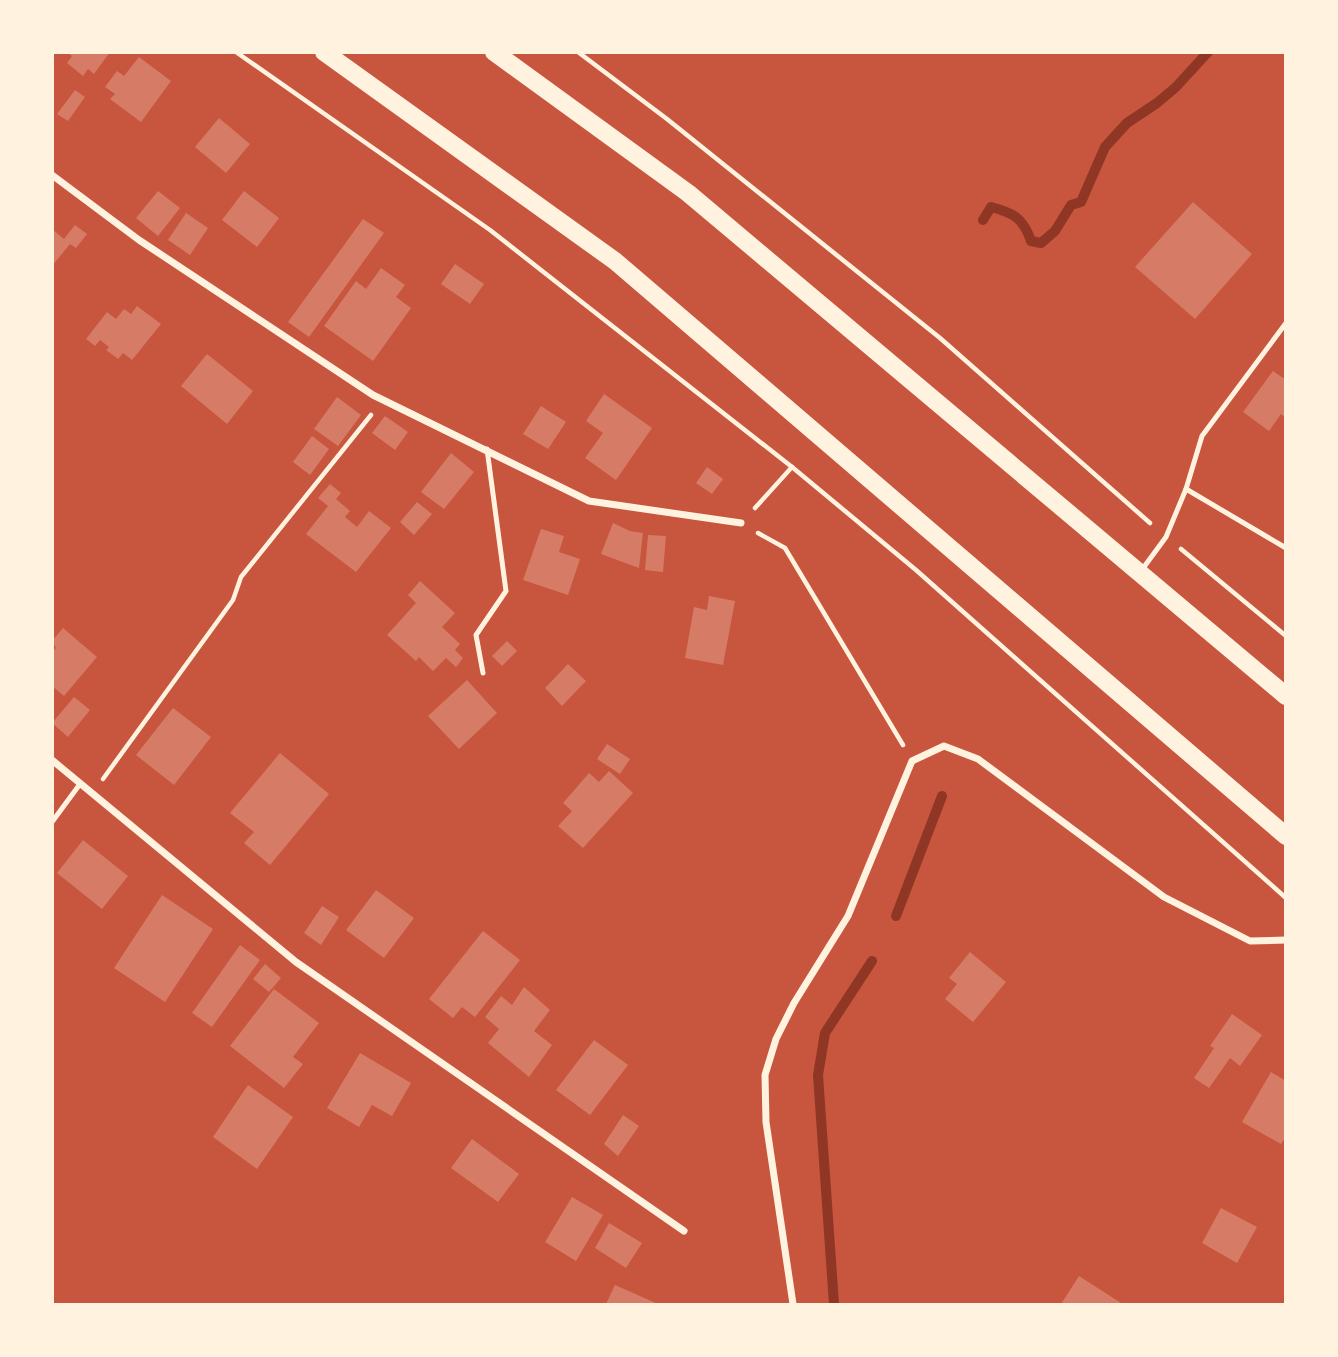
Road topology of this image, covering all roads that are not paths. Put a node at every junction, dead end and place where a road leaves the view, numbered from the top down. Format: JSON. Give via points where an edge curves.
{"nodes":[{"id":1,"x":324,"y":52,"type":"edge"},
{"id":2,"x":494,"y":52,"type":"edge"},
{"id":3,"x":52,"y":175,"type":"edge"},
{"id":4,"x":1286,"y":323,"type":"edge"},
{"id":5,"x":486,"y":449,"type":"junction"},
{"id":6,"x":1186,"y":489,"type":"junction"},
{"id":7,"x":741,"y":523,"type":"road end"},
{"id":8,"x":1286,"y":548,"type":"edge"},
{"id":9,"x":1140,"y":574,"type":"junction"},
{"id":10,"x":483,"y":673,"type":"dead end"},
{"id":11,"x":1286,"y":696,"type":"edge"},
{"id":12,"x":52,"y":760,"type":"edge"},
{"id":13,"x":80,"y":784,"type":"junction"},
{"id":14,"x":52,"y":822,"type":"edge"},
{"id":15,"x":1286,"y":836,"type":"edge"},
{"id":16,"x":1286,"y":940,"type":"edge"},
{"id":17,"x":684,"y":1231,"type":"dead end"},
{"id":18,"x":793,"y":1304,"type":"edge"}],
"edges":[{"from":1,"to":15,"type":"main road","via":[[615,261]]},
{"from":2,"to":9,"type":"main road","via":[[688,193]]},
{"from":3,"to":5,"type":"street","via":[[139,240],[383,400]]},
{"from":4,"to":6,"type":"lane","via":[[1202,436]]},
{"from":5,"to":7,"type":"street","via":[[589,501]]},
{"from":5,"to":10,"type":"lane","via":[[506,591],[476,635]]},
{"from":6,"to":8,"type":"lane"},
{"from":6,"to":9,"type":"lane","via":[[1166,537]]},
{"from":9,"to":11,"type":"main road"},
{"from":12,"to":13,"type":"street"},
{"from":13,"to":14,"type":"lane"},
{"from":13,"to":17,"type":"street","via":[[296,962]]},
{"from":16,"to":18,"type":"street","via":[[1251,941],[1164,897],[978,759],[944,746],[912,761],[848,916],[794,1003],[765,1075],[766,1122]]}]}
